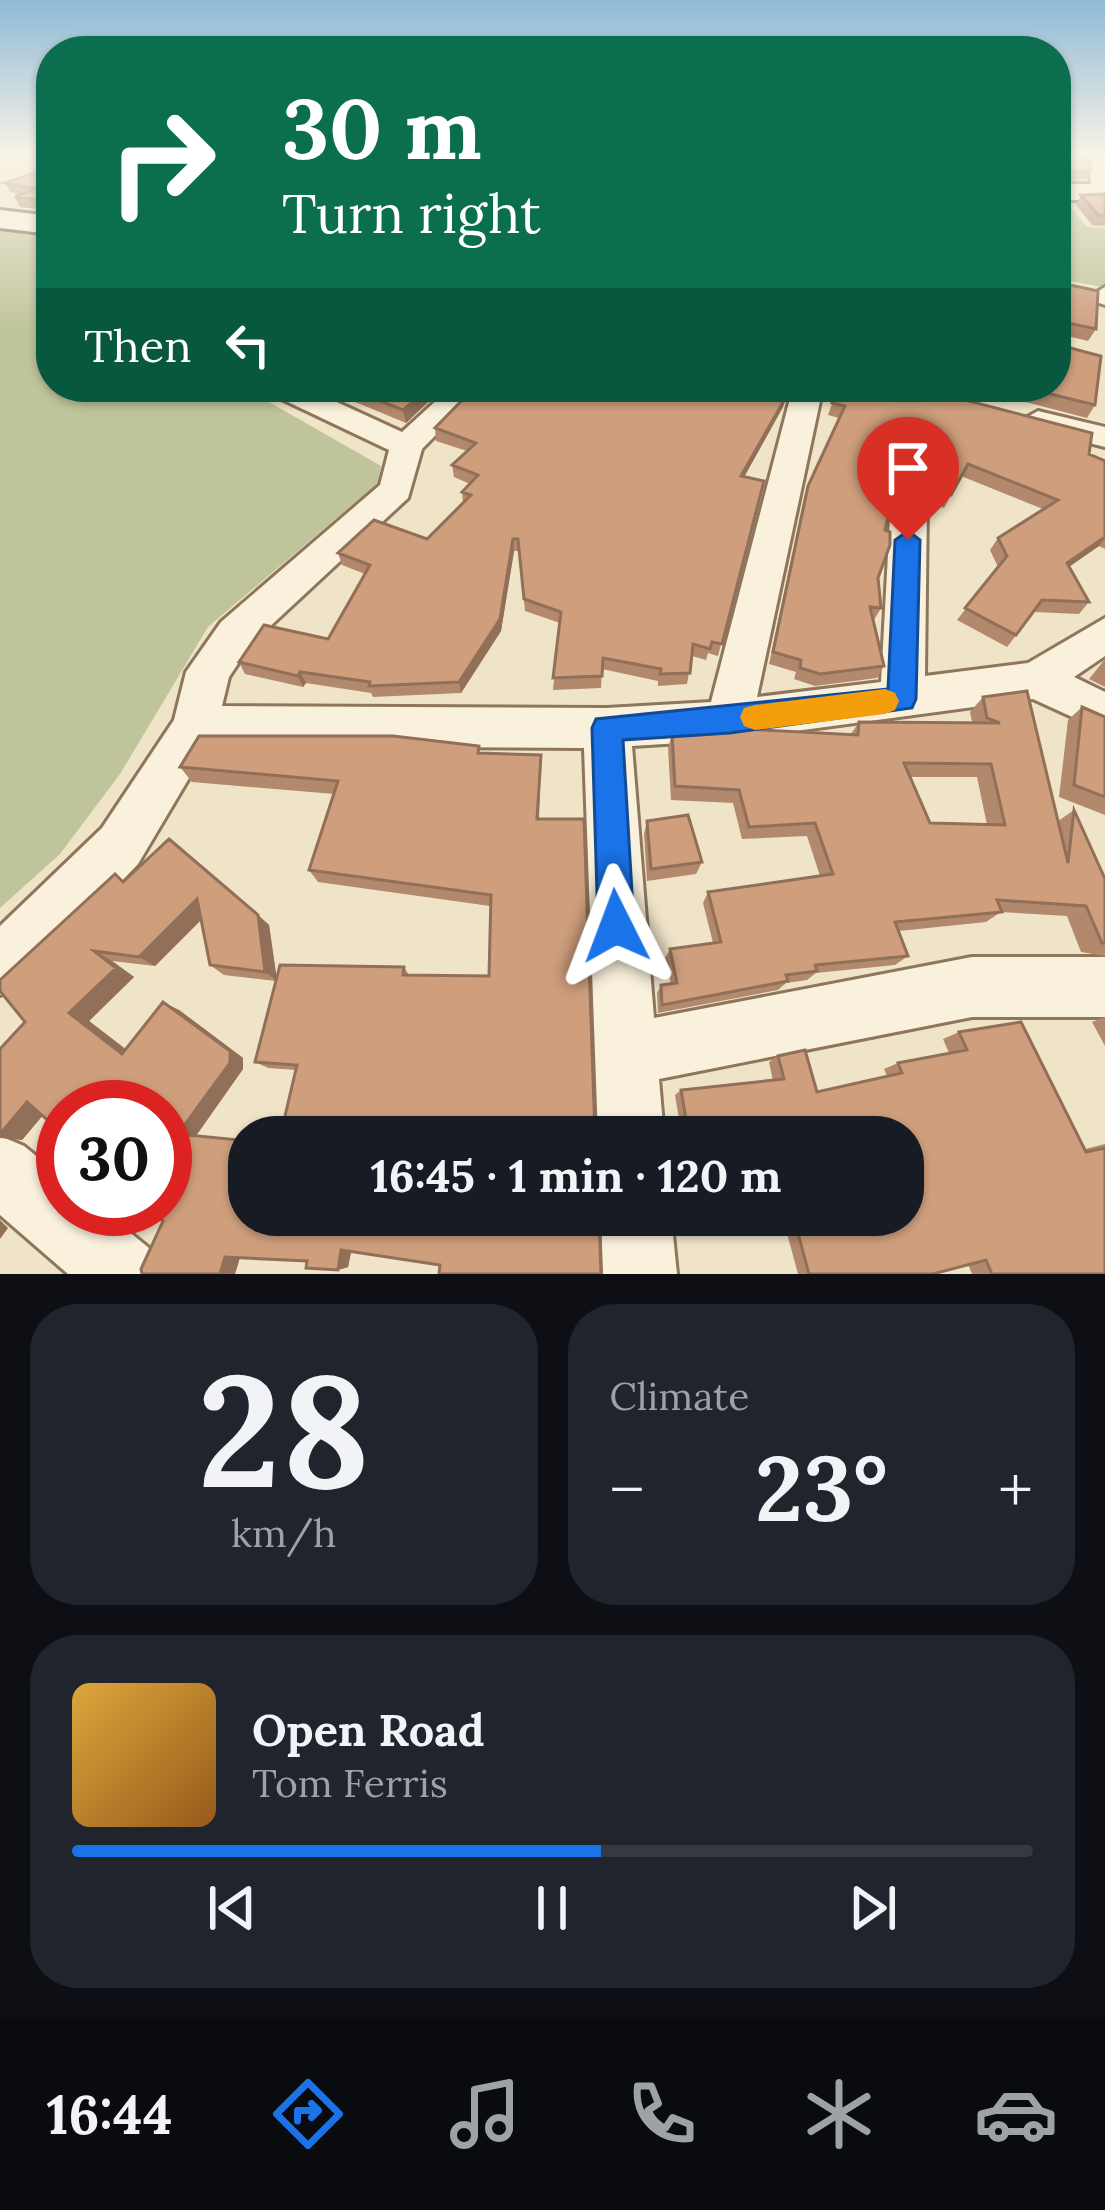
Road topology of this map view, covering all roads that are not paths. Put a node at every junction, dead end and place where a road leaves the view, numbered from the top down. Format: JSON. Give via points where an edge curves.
{"nodes":[{"id":1,"x":0,"y":219,"type":"edge"},
{"id":2,"x":36,"y":223,"type":"edge"},
{"id":3,"x":312,"y":402,"type":"edge"},
{"id":4,"x":452,"y":402,"type":"edge"},
{"id":5,"x":804,"y":402,"type":"edge"},
{"id":6,"x":1006,"y":412,"type":"edge"},
{"id":7,"x":1105,"y":436,"type":"edge"},
{"id":8,"x":406,"y":446,"type":"junction"},
{"id":9,"x":909,"y":500,"type":"dead end"},
{"id":10,"x":1105,"y":634,"type":"edge"},
{"id":11,"x":1037,"y":680,"type":"junction"},
{"id":12,"x":902,"y":699,"type":"junction"},
{"id":13,"x":1105,"y":713,"type":"edge"},
{"id":14,"x":730,"y":721,"type":"junction"},
{"id":15,"x":195,"y":726,"type":"junction"},
{"id":16,"x":607,"y":728,"type":"junction"},
{"id":17,"x":0,"y":965,"type":"edge"},
{"id":18,"x":1105,"y":987,"type":"edge"},
{"id":19,"x":625,"y":1055,"type":"junction"},
{"id":20,"x":629,"y":1116,"type":"edge"},
{"id":21,"x":0,"y":1170,"type":"edge"},
{"id":22,"x":637,"y":1236,"type":"edge"},
{"id":23,"x":123,"y":1274,"type":"edge"},
{"id":24,"x":640,"y":1274,"type":"edge"}],
"edges":[{"from":1,"to":2,"type":"street"},
{"from":3,"to":8,"type":"street"},
{"from":4,"to":8,"type":"street"},
{"from":5,"to":14,"type":"street"},
{"from":6,"to":7,"type":"street"},
{"from":8,"to":15,"type":"street","via":[[396,490],[236,633],[208,672]]},
{"from":9,"to":12,"type":"street"},
{"from":10,"to":11,"type":"street"},
{"from":11,"to":12,"type":"street"},
{"from":11,"to":13,"type":"street"},
{"from":12,"to":14,"type":"street"},
{"from":14,"to":16,"type":"street"},
{"from":15,"to":16,"type":"street"},
{"from":15,"to":17,"type":"street","via":[[120,846]]},
{"from":16,"to":19,"type":"street"},
{"from":18,"to":19,"type":"street","via":[[972,987]]},
{"from":19,"to":20,"type":"street"},
{"from":21,"to":23,"type":"street"},
{"from":22,"to":24,"type":"street"}]}
